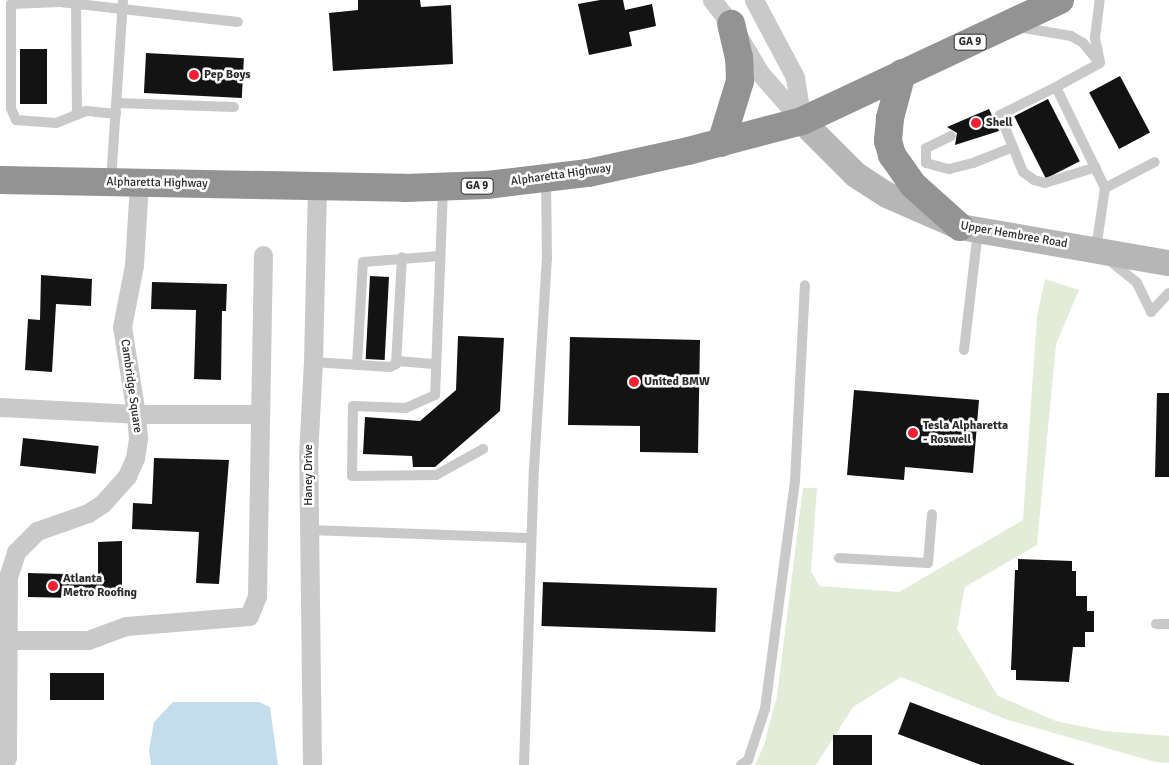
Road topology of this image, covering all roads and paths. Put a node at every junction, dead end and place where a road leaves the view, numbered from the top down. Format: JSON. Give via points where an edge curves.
{"nodes":[{"id":1,"x":712,"y":0,"type":"edge"},
{"id":2,"x":754,"y":0,"type":"edge"},
{"id":3,"x":1060,"y":0,"type":"edge"},
{"id":4,"x":1100,"y":0,"type":"edge"},
{"id":5,"x":76,"y":4,"type":"junction"},
{"id":6,"x":123,"y":5,"type":"edge"},
{"id":7,"x":238,"y":22,"type":"dead end"},
{"id":8,"x":731,"y":24,"type":"junction"},
{"id":9,"x":1007,"y":25,"type":"junction"},
{"id":10,"x":1100,"y":63,"type":"junction"},
{"id":11,"x":902,"y":73,"type":"junction"},
{"id":12,"x":1056,"y":87,"type":"junction"},
{"id":13,"x":117,"y":103,"type":"junction"},
{"id":14,"x":234,"y":107,"type":"dead end"},
{"id":15,"x":116,"y":114,"type":"junction"},
{"id":16,"x":77,"y":115,"type":"junction"},
{"id":17,"x":802,"y":121,"type":"junction"},
{"id":18,"x":951,"y":136,"type":"dead end"},
{"id":19,"x":721,"y":143,"type":"junction"},
{"id":20,"x":1013,"y":147,"type":"junction"},
{"id":21,"x":1155,"y":162,"type":"dead end"},
{"id":22,"x":1096,"y":167,"type":"junction"},
{"id":23,"x":0,"y":180,"type":"edge"},
{"id":24,"x":546,"y":180,"type":"junction"},
{"id":25,"x":111,"y":182,"type":"junction"},
{"id":26,"x":139,"y":183,"type":"junction"},
{"id":27,"x":317,"y":185,"type":"junction"},
{"id":28,"x":443,"y":188,"type":"junction"},
{"id":29,"x":1105,"y":188,"type":"junction"},
{"id":30,"x":969,"y":228,"type":"junction"},
{"id":31,"x":1095,"y":248,"type":"junction"},
{"id":32,"x":263,"y":255,"type":"dead end"},
{"id":33,"x":440,"y":256,"type":"junction"},
{"id":34,"x":402,"y":257,"type":"junction"},
{"id":35,"x":1169,"y":263,"type":"edge"},
{"id":36,"x":805,"y":285,"type":"dead end"},
{"id":37,"x":1169,"y":293,"type":"edge"},
{"id":38,"x":964,"y":350,"type":"dead end"},
{"id":39,"x":398,"y":361,"type":"junction"},
{"id":40,"x":314,"y":362,"type":"junction"},
{"id":41,"x":436,"y":364,"type":"junction"},
{"id":42,"x":357,"y":365,"type":"junction"},
{"id":43,"x":0,"y":407,"type":"edge"},
{"id":44,"x":136,"y":414,"type":"junction"},
{"id":45,"x":258,"y":414,"type":"junction"},
{"id":46,"x":483,"y":450,"type":"dead end"},
{"id":47,"x":932,"y":514,"type":"dead end"},
{"id":48,"x":309,"y":530,"type":"junction"},
{"id":49,"x":531,"y":538,"type":"junction"},
{"id":50,"x":839,"y":558,"type":"dead end"},
{"id":51,"x":1156,"y":624,"type":"dead end"},
{"id":52,"x":1169,"y":624,"type":"edge"},
{"id":53,"x":8,"y":640,"type":"junction"},
{"id":54,"x":4,"y":765,"type":"edge"},
{"id":55,"x":312,"y":765,"type":"edge"},
{"id":56,"x":524,"y":765,"type":"edge"},
{"id":57,"x":740,"y":765,"type":"edge"}],
"edges":[{"from":1,"to":8,"type":"street"},
{"from":2,"to":17,"type":"street","via":[[796,77]]},
{"from":3,"to":9,"type":"highway","name":"Alpharetta Highway","number":"GA 9"},
{"from":4,"to":10,"type":"lane","via":[[1095,38]]},
{"from":5,"to":6,"type":"lane"},
{"from":5,"to":16,"type":"lane"},
{"from":5,"to":16,"type":"lane","via":[[11,4],[11,108],[16,120],[56,122]]},
{"from":6,"to":7,"type":"lane"},
{"from":6,"to":13,"type":"lane"},
{"from":8,"to":17,"type":"street","via":[[760,73]]},
{"from":8,"to":19,"type":"highway","via":[[739,58],[740,81]]},
{"from":9,"to":10,"type":"lane","via":[[1071,36],[1083,43]]},
{"from":9,"to":11,"type":"highway","name":"Alpharetta Highway","number":"GA 9"},
{"from":10,"to":12,"type":"lane"},
{"from":11,"to":17,"type":"highway","name":"Alpharetta Highway","number":"GA 9"},
{"from":11,"to":30,"type":"highway","via":[[890,118],[888,141],[892,155],[913,185]]},
{"from":12,"to":20,"type":"lane","via":[[996,116]]},
{"from":12,"to":22,"type":"lane"},
{"from":13,"to":14,"type":"lane"},
{"from":13,"to":15,"type":"lane"},
{"from":15,"to":16,"type":"lane","via":[[86,111]]},
{"from":15,"to":25,"type":"lane"},
{"from":17,"to":19,"type":"highway","name":"Alpharetta Highway","number":"GA 9"},
{"from":17,"to":30,"type":"street","name":"Upper Hembree Road","via":[[856,174],[887,195]]},
{"from":18,"to":20,"type":"lane","via":[[926,148],[926,163],[949,169]]},
{"from":19,"to":24,"type":"highway","name":"Alpharetta Highway","number":"GA 9","via":[[640,163]]},
{"from":20,"to":22,"type":"lane","via":[[1023,172],[1034,180],[1053,182]]},
{"from":21,"to":29,"type":"lane"},
{"from":22,"to":29,"type":"lane"},
{"from":23,"to":25,"type":"highway","name":"Alpharetta Highway","number":"GA 9"},
{"from":24,"to":28,"type":"highway","name":"Alpharetta Highway","number":"GA 9"},
{"from":24,"to":49,"type":"lane","via":[[547,259]]},
{"from":25,"to":26,"type":"highway","name":"Alpharetta Highway","number":"GA 9"},
{"from":26,"to":27,"type":"highway","name":"Alpharetta Highway","number":"GA 9"},
{"from":26,"to":44,"type":"street","name":"Cambridge Square","via":[[134,265],[122,326]]},
{"from":27,"to":28,"type":"highway","name":"Alpharetta Highway","number":"GA 9"},
{"from":27,"to":40,"type":"street","name":"Haney Drive"},
{"from":28,"to":33,"type":"lane"},
{"from":29,"to":31,"type":"lane"},
{"from":30,"to":31,"type":"street","name":"Upper Hembree Road"},
{"from":30,"to":38,"type":"lane"},
{"from":31,"to":35,"type":"street","name":"Upper Hembree Road"},
{"from":31,"to":37,"type":"lane","via":[[1137,283],[1152,312]]},
{"from":32,"to":45,"type":"street"},
{"from":33,"to":34,"type":"lane"},
{"from":33,"to":41,"type":"lane"},
{"from":34,"to":39,"type":"lane"},
{"from":34,"to":42,"type":"lane","via":[[363,262]]},
{"from":36,"to":57,"type":"lane","via":[[795,480],[766,700],[748,760]]},
{"from":39,"to":41,"type":"lane"},
{"from":39,"to":42,"type":"lane","via":[[390,367]]},
{"from":40,"to":42,"type":"lane"},
{"from":40,"to":48,"type":"street","name":"Haney Drive","via":[[308,456]]},
{"from":41,"to":46,"type":"lane","via":[[435,395],[406,408],[353,406],[352,476],[436,475]]},
{"from":43,"to":44,"type":"street"},
{"from":44,"to":45,"type":"street"},
{"from":44,"to":53,"type":"street","name":"Cambridge Square","via":[[138,438],[134,458],[115,493],[88,513],[37,531],[16,552],[8,577]]},
{"from":45,"to":53,"type":"street","via":[[257,596],[249,616],[126,626],[88,640]]},
{"from":47,"to":50,"type":"lane","via":[[928,563]]},
{"from":48,"to":49,"type":"lane"},
{"from":48,"to":55,"type":"street","name":"Haney Drive"},
{"from":49,"to":56,"type":"lane"},
{"from":51,"to":52,"type":"lane"},
{"from":53,"to":54,"type":"street","name":"Cambridge Square","via":[[7,757]]}]}
